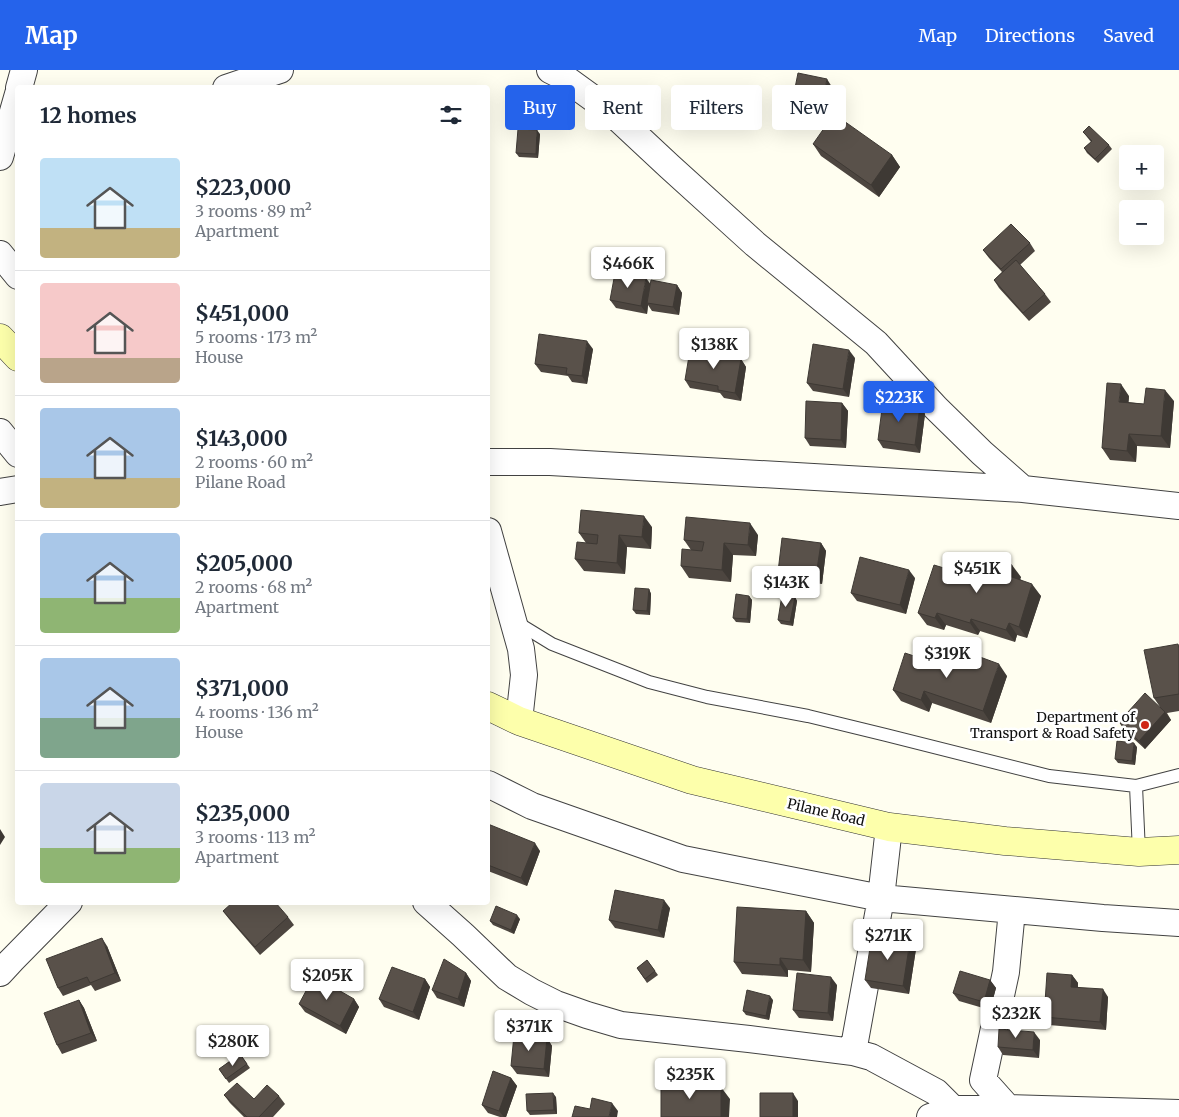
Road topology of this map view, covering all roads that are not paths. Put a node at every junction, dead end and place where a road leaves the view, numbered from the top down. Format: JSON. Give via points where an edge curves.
{"nodes":[{"id":1,"x":24,"y":70,"type":"edge"},
{"id":2,"x":280,"y":70,"type":"edge"},
{"id":3,"x":550,"y":70,"type":"edge"},
{"id":4,"x":20,"y":85,"type":"edge"},
{"id":5,"x":235,"y":85,"type":"edge"},
{"id":6,"x":15,"y":105,"type":"edge"},
{"id":7,"x":15,"y":156,"type":"edge"},
{"id":8,"x":0,"y":158,"type":"edge"},
{"id":9,"x":0,"y":254,"type":"edge"},
{"id":10,"x":15,"y":272,"type":"edge"},
{"id":11,"x":0,"y":338,"type":"edge"},
{"id":12,"x":15,"y":354,"type":"edge"},
{"id":13,"x":0,"y":432,"type":"edge"},
{"id":14,"x":15,"y":450,"type":"edge"},
{"id":15,"x":490,"y":462,"type":"edge"},
{"id":16,"x":1023,"y":488,"type":"junction"},
{"id":17,"x":15,"y":490,"type":"edge"},
{"id":18,"x":0,"y":492,"type":"edge"},
{"id":19,"x":1179,"y":506,"type":"edge"},
{"id":20,"x":490,"y":538,"type":"edge"},
{"id":21,"x":490,"y":608,"type":"edge"},
{"id":22,"x":514,"y":621,"type":"junction"},
{"id":23,"x":490,"y":707,"type":"edge"},
{"id":24,"x":519,"y":721,"type":"junction"},
{"id":25,"x":1179,"y":775,"type":"edge"},
{"id":26,"x":490,"y":785,"type":"edge"},
{"id":27,"x":1136,"y":786,"type":"junction"},
{"id":28,"x":888,"y":827,"type":"junction"},
{"id":29,"x":1179,"y":850,"type":"edge"},
{"id":30,"x":1139,"y":852,"type":"junction"},
{"id":31,"x":881,"y":898,"type":"junction"},
{"id":32,"x":66,"y":905,"type":"edge"},
{"id":33,"x":429,"y":905,"type":"edge"},
{"id":34,"x":1012,"y":910,"type":"junction"},
{"id":35,"x":1179,"y":924,"type":"edge"},
{"id":36,"x":0,"y":974,"type":"edge"},
{"id":37,"x":852,"y":1052,"type":"junction"},
{"id":38,"x":942,"y":1113,"type":"edge"},
{"id":39,"x":1009,"y":1113,"type":"edge"},
{"id":40,"x":1179,"y":1113,"type":"edge"}],
"edges":[{"from":1,"to":4,"type":"street"},
{"from":2,"to":5,"type":"street"},
{"from":3,"to":16,"type":"street","via":[[609,110],[755,244],[876,343],[936,408]]},
{"from":6,"to":8,"type":"street"},
{"from":7,"to":8,"type":"street"},
{"from":9,"to":10,"type":"street"},
{"from":11,"to":12,"type":"main road"},
{"from":13,"to":14,"type":"street"},
{"from":15,"to":16,"type":"street","via":[[550,462]]},
{"from":16,"to":19,"type":"street"},
{"from":17,"to":18,"type":"street"},
{"from":20,"to":22,"type":"street"},
{"from":21,"to":22,"type":"street"},
{"from":22,"to":24,"type":"street","via":[[524,675]]},
{"from":22,"to":27,"type":"lane","via":[[552,644],[649,682],[886,734],[1048,776]]},
{"from":23,"to":24,"type":"main road","name":"Pilane Road"},
{"from":24,"to":28,"type":"main road","name":"Pilane Road","via":[[692,780]]},
{"from":25,"to":27,"type":"lane"},
{"from":26,"to":31,"type":"street","via":[[532,806],[682,859]]},
{"from":27,"to":30,"type":"lane"},
{"from":28,"to":30,"type":"main road","name":"Pilane Road"},
{"from":28,"to":31,"type":"street"},
{"from":29,"to":30,"type":"main road","name":"Pilane Road"},
{"from":31,"to":34,"type":"street"},
{"from":31,"to":37,"type":"street"},
{"from":32,"to":36,"type":"street"},
{"from":33,"to":37,"type":"street","via":[[507,977],[579,1013],[621,1025]]},
{"from":34,"to":35,"type":"street"},
{"from":34,"to":39,"type":"street","via":[[1006,972],[983,1080]]},
{"from":37,"to":38,"type":"street","via":[[871,1057],[936,1092]]},
{"from":38,"to":39,"type":"street"},
{"from":39,"to":40,"type":"street"}]}
